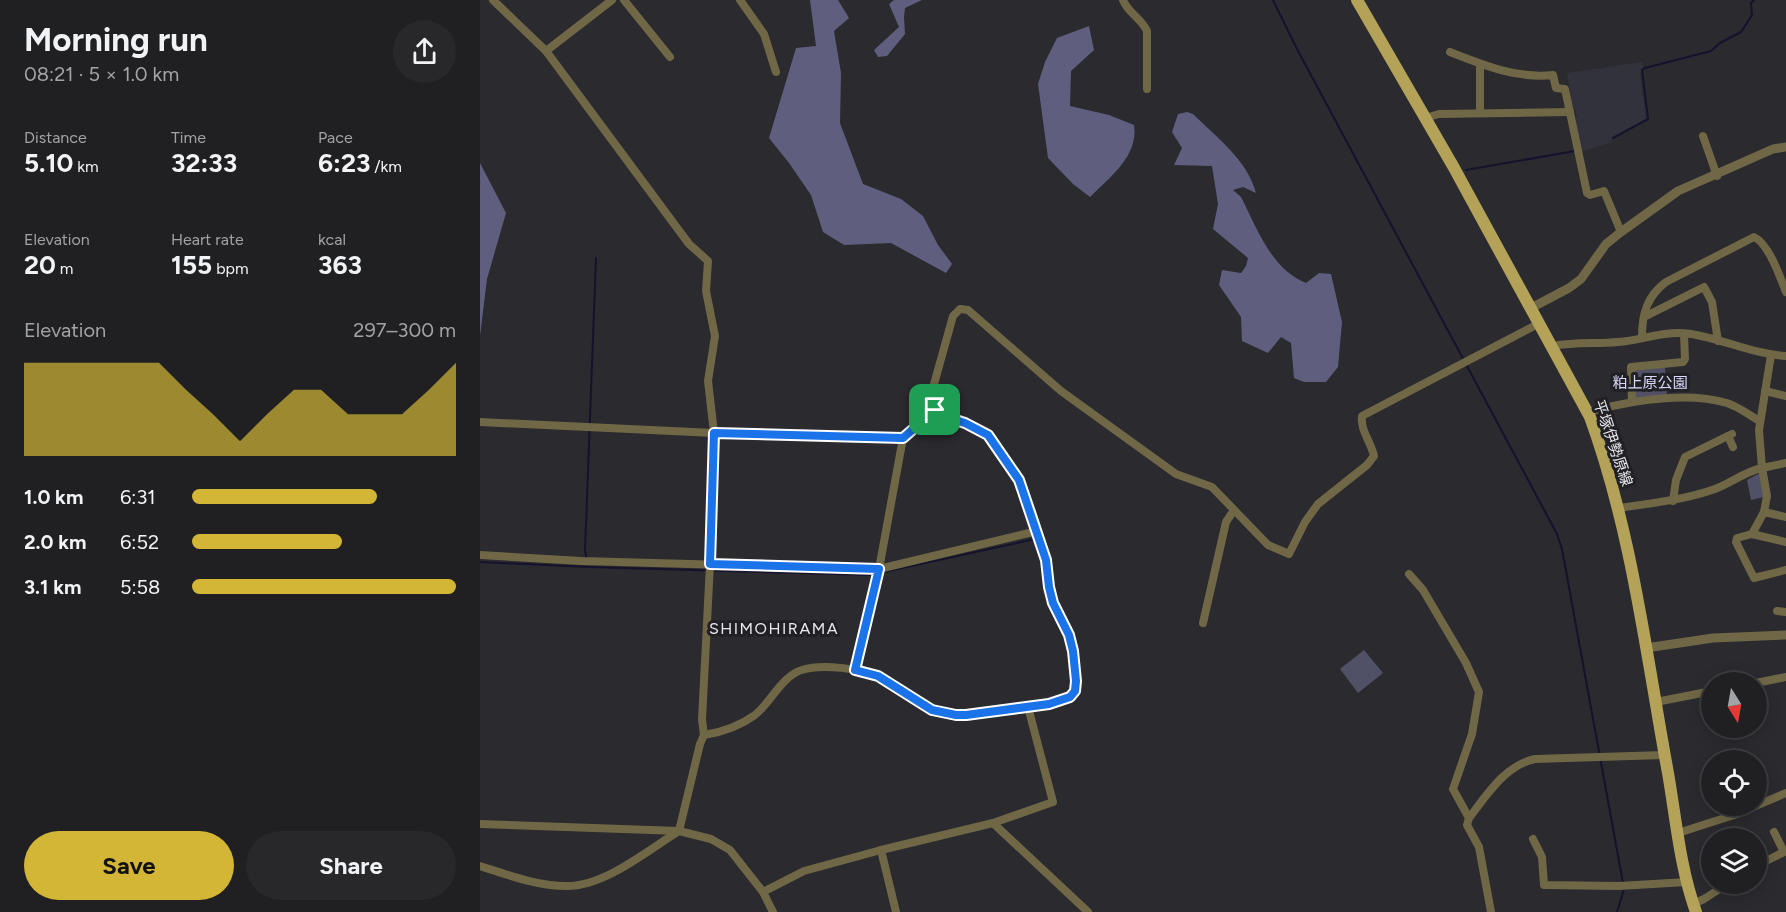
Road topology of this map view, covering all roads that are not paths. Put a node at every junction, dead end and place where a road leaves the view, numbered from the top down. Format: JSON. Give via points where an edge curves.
{"nodes":[{"id":1,"x":493,"y":0,"type":"edge"},
{"id":2,"x":612,"y":0,"type":"edge"},
{"id":3,"x":624,"y":0,"type":"edge"},
{"id":4,"x":740,"y":0,"type":"edge"},
{"id":5,"x":1123,"y":0,"type":"edge"},
{"id":6,"x":1357,"y":0,"type":"edge"},
{"id":7,"x":546,"y":51,"type":"junction"},
{"id":8,"x":1450,"y":52,"type":"dead end"},
{"id":9,"x":670,"y":57,"type":"dead end"},
{"id":10,"x":1480,"y":64,"type":"junction"},
{"id":11,"x":776,"y":72,"type":"dead end"},
{"id":12,"x":1147,"y":89,"type":"dead end"},
{"id":13,"x":1570,"y":112,"type":"junction"},
{"id":14,"x":1480,"y":113,"type":"junction"},
{"id":15,"x":1425,"y":118,"type":"junction"},
{"id":16,"x":1703,"y":136,"type":"dead end"},
{"id":17,"x":1786,"y":147,"type":"edge"},
{"id":18,"x":1717,"y":176,"type":"junction"},
{"id":19,"x":1621,"y":232,"type":"junction"},
{"id":20,"x":1786,"y":292,"type":"edge"},
{"id":21,"x":1531,"y":308,"type":"junction"},
{"id":22,"x":1644,"y":317,"type":"junction"},
{"id":23,"x":1540,"y":323,"type":"junction"},
{"id":24,"x":1684,"y":334,"type":"junction"},
{"id":25,"x":1642,"y":337,"type":"junction"},
{"id":26,"x":1718,"y":341,"type":"junction"},
{"id":27,"x":1553,"y":346,"type":"junction"},
{"id":28,"x":1771,"y":355,"type":"junction"},
{"id":29,"x":1786,"y":356,"type":"edge"},
{"id":30,"x":1765,"y":391,"type":"junction"},
{"id":31,"x":1786,"y":396,"type":"edge"},
{"id":32,"x":1632,"y":402,"type":"junction"},
{"id":33,"x":935,"y":410,"type":"junction"},
{"id":34,"x":1588,"y":412,"type":"junction"},
{"id":35,"x":1760,"y":421,"type":"junction"},
{"id":36,"x":480,"y":422,"type":"edge"},
{"id":37,"x":714,"y":433,"type":"junction"},
{"id":38,"x":903,"y":438,"type":"junction"},
{"id":39,"x":1733,"y":447,"type":"dead end"},
{"id":40,"x":1786,"y":463,"type":"edge"},
{"id":41,"x":1762,"y":468,"type":"junction"},
{"id":42,"x":1673,"y":501,"type":"junction"},
{"id":43,"x":1619,"y":508,"type":"junction"},
{"id":44,"x":1234,"y":510,"type":"junction"},
{"id":45,"x":1764,"y":512,"type":"junction"},
{"id":46,"x":1786,"y":517,"type":"edge"},
{"id":47,"x":1037,"y":531,"type":"junction"},
{"id":48,"x":1752,"y":534,"type":"junction"},
{"id":49,"x":1786,"y":542,"type":"edge"},
{"id":50,"x":480,"y":555,"type":"edge"},
{"id":51,"x":710,"y":564,"type":"junction"},
{"id":52,"x":879,"y":569,"type":"junction"},
{"id":53,"x":1786,"y":570,"type":"edge"},
{"id":54,"x":1409,"y":574,"type":"dead end"},
{"id":55,"x":1777,"y":611,"type":"dead end"},
{"id":56,"x":1786,"y":612,"type":"edge"},
{"id":57,"x":1203,"y":623,"type":"dead end"},
{"id":58,"x":1786,"y":635,"type":"edge"},
{"id":59,"x":1646,"y":648,"type":"junction"},
{"id":60,"x":855,"y":670,"type":"junction"},
{"id":61,"x":1786,"y":677,"type":"edge"},
{"id":62,"x":1767,"y":681,"type":"edge"},
{"id":63,"x":1701,"y":693,"type":"edge"},
{"id":64,"x":1656,"y":702,"type":"junction"},
{"id":65,"x":1028,"y":707,"type":"junction"},
{"id":66,"x":704,"y":735,"type":"junction"},
{"id":67,"x":1664,"y":755,"type":"junction"},
{"id":68,"x":1786,"y":793,"type":"edge"},
{"id":69,"x":1469,"y":818,"type":"junction"},
{"id":70,"x":993,"y":823,"type":"junction"},
{"id":71,"x":480,"y":824,"type":"edge"},
{"id":72,"x":679,"y":831,"type":"junction"},
{"id":73,"x":1774,"y":832,"type":"dead end"},
{"id":74,"x":1678,"y":833,"type":"junction"},
{"id":75,"x":1533,"y":839,"type":"dead end"},
{"id":76,"x":881,"y":850,"type":"junction"},
{"id":77,"x":1785,"y":852,"type":"edge"},
{"id":78,"x":1767,"y":861,"type":"edge"},
{"id":79,"x":480,"y":866,"type":"edge"},
{"id":80,"x":1687,"y":882,"type":"junction"},
{"id":81,"x":763,"y":892,"type":"junction"},
{"id":82,"x":1711,"y":894,"type":"edge"},
{"id":83,"x":1694,"y":908,"type":"edge"},
{"id":84,"x":773,"y":912,"type":"edge"},
{"id":85,"x":896,"y":912,"type":"edge"},
{"id":86,"x":1088,"y":912,"type":"edge"},
{"id":87,"x":1491,"y":912,"type":"edge"}],
"edges":[{"from":1,"to":7,"type":"street"},
{"from":2,"to":7,"type":"street"},
{"from":3,"to":9,"type":"street"},
{"from":4,"to":11,"type":"street","via":[[764,34]]},
{"from":5,"to":12,"type":"street","via":[[1147,31]]},
{"from":6,"to":15,"type":"main road","name":"平塚伊勢原線"},
{"from":7,"to":37,"type":"street","via":[[688,244],[708,261],[706,291],[715,336],[708,381]]},
{"from":8,"to":10,"type":"street"},
{"from":10,"to":13,"type":"street","via":[[1536,77],[1553,75],[1556,88],[1565,89]]},
{"from":10,"to":14,"type":"street"},
{"from":13,"to":14,"type":"street"},
{"from":13,"to":19,"type":"street","via":[[1587,193],[1604,190]]},
{"from":14,"to":15,"type":"street"},
{"from":15,"to":21,"type":"main road","name":"平塚伊勢原線"},
{"from":16,"to":18,"type":"street"},
{"from":17,"to":18,"type":"street","via":[[1773,149]]},
{"from":18,"to":19,"type":"street","via":[[1678,191]]},
{"from":19,"to":21,"type":"street","via":[[1606,244],[1581,279]]},
{"from":20,"to":22,"type":"street","via":[[1761,240],[1754,237],[1666,282],[1648,300]]},
{"from":21,"to":23,"type":"main road","name":"平塚伊勢原線"},
{"from":22,"to":25,"type":"street"},
{"from":22,"to":26,"type":"street","via":[[1704,287],[1712,302]]},
{"from":23,"to":27,"type":"main road","name":"平塚伊勢原線"},
{"from":23,"to":44,"type":"street","via":[[1362,416],[1361,424],[1374,456],[1318,504],[1290,555],[1268,545]]},
{"from":24,"to":25,"type":"street"},
{"from":24,"to":26,"type":"street"},
{"from":24,"to":32,"type":"street","via":[[1683,362],[1631,367]]},
{"from":25,"to":27,"type":"street"},
{"from":26,"to":28,"type":"street"},
{"from":27,"to":34,"type":"main road","name":"平塚伊勢原線"},
{"from":28,"to":29,"type":"street"},
{"from":28,"to":30,"type":"street"},
{"from":30,"to":31,"type":"street"},
{"from":30,"to":35,"type":"street"},
{"from":32,"to":34,"type":"street"},
{"from":32,"to":35,"type":"street","via":[[1704,398],[1729,404]]},
{"from":33,"to":38,"type":"street"},
{"from":33,"to":44,"type":"street","via":[[932,395],[953,316],[960,309],[968,310],[1061,391],[1176,474],[1212,487]]},
{"from":33,"to":47,"type":"street","via":[[988,435],[1019,480]]},
{"from":34,"to":43,"type":"main road","name":"平塚伊勢原線"},
{"from":35,"to":41,"type":"street"},
{"from":36,"to":37,"type":"street"},
{"from":37,"to":38,"type":"street"},
{"from":37,"to":51,"type":"street"},
{"from":38,"to":52,"type":"street"},
{"from":39,"to":42,"type":"street","via":[[1730,435],[1685,457]]},
{"from":40,"to":41,"type":"street"},
{"from":41,"to":42,"type":"street","via":[[1715,489]]},
{"from":41,"to":45,"type":"street","via":[[1767,496]]},
{"from":42,"to":43,"type":"street"},
{"from":43,"to":59,"type":"main road","name":"平塚伊勢原線"},
{"from":44,"to":57,"type":"street","via":[[1226,522]]},
{"from":45,"to":46,"type":"street"},
{"from":45,"to":48,"type":"street"},
{"from":47,"to":52,"type":"street"},
{"from":47,"to":65,"type":"street","via":[[1053,603],[1069,635],[1076,681],[1070,697]]},
{"from":48,"to":49,"type":"street"},
{"from":48,"to":53,"type":"street","via":[[1737,538],[1736,542],[1754,578]]},
{"from":50,"to":51,"type":"street"},
{"from":51,"to":52,"type":"street"},
{"from":51,"to":66,"type":"street"},
{"from":52,"to":60,"type":"street"},
{"from":54,"to":69,"type":"street","via":[[1423,590],[1479,692],[1472,734],[1453,789]]},
{"from":55,"to":56,"type":"street"},
{"from":58,"to":59,"type":"street","via":[[1713,638]]},
{"from":59,"to":64,"type":"main road","name":"平塚伊勢原線"},
{"from":60,"to":65,"type":"street","via":[[878,676],[920,704],[942,713],[966,715]]},
{"from":60,"to":66,"type":"street","via":[[799,670],[757,714],[724,732]]},
{"from":61,"to":62,"type":"street"},
{"from":63,"to":64,"type":"street"},
{"from":64,"to":67,"type":"main road","name":"平塚伊勢原線"},
{"from":65,"to":70,"type":"street","via":[[1053,802]]},
{"from":66,"to":72,"type":"street"},
{"from":67,"to":69,"type":"street","via":[[1523,761],[1494,785]]},
{"from":67,"to":74,"type":"main road","name":"平塚伊勢原線"},
{"from":68,"to":74,"type":"street"},
{"from":69,"to":87,"type":"street","via":[[1467,825],[1479,847]]},
{"from":70,"to":76,"type":"street"},
{"from":70,"to":86,"type":"street"},
{"from":71,"to":72,"type":"street"},
{"from":72,"to":79,"type":"street","via":[[613,872],[569,886],[527,880]]},
{"from":72,"to":81,"type":"street","via":[[711,838],[730,850]]},
{"from":73,"to":77,"type":"street"},
{"from":74,"to":80,"type":"main road","name":"平塚伊勢原線"},
{"from":75,"to":80,"type":"street","via":[[1542,857],[1544,885]]},
{"from":76,"to":81,"type":"street","via":[[804,871]]},
{"from":76,"to":85,"type":"street"},
{"from":77,"to":78,"type":"street"},
{"from":80,"to":83,"type":"main road","name":"平塚伊勢原線"},
{"from":81,"to":84,"type":"street"},
{"from":82,"to":83,"type":"street"}]}
